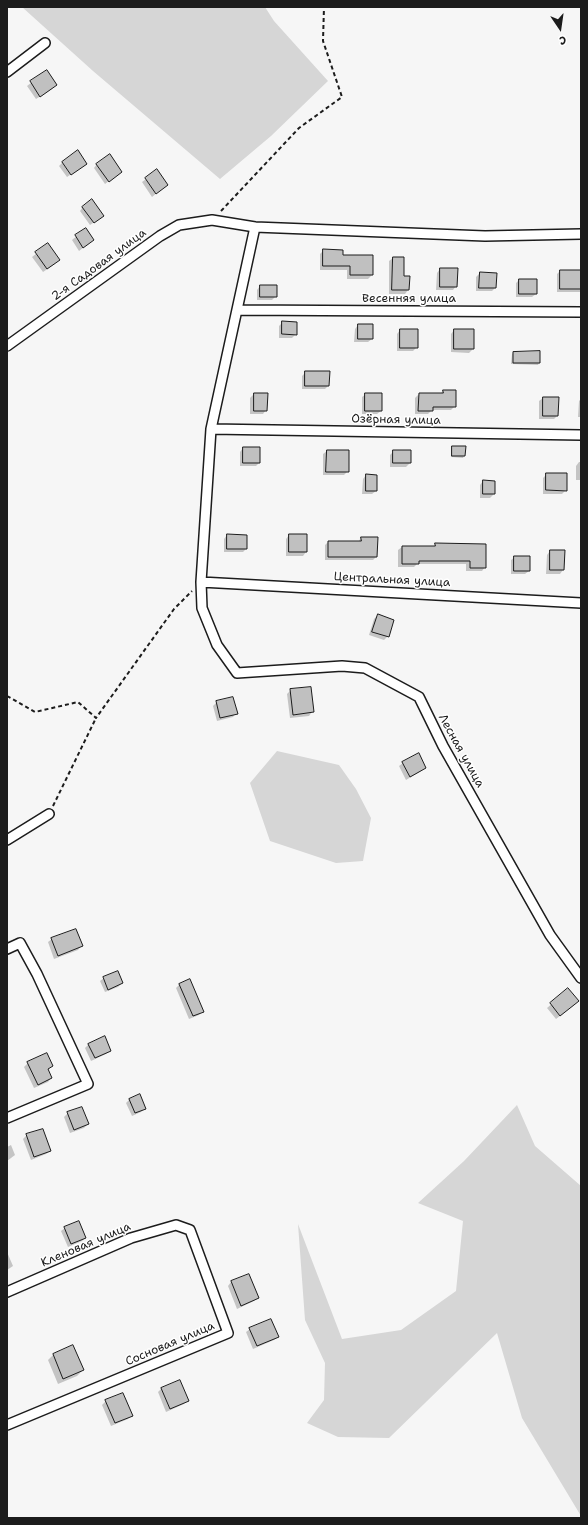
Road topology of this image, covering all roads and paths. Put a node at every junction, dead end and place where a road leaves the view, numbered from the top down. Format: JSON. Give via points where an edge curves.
{"nodes":[{"id":1,"x":324,"y":7,"type":"edge"},
{"id":2,"x":45,"y":43,"type":"dead end"},
{"id":3,"x":7,"y":72,"type":"edge"},
{"id":4,"x":212,"y":220,"type":"junction"},
{"id":5,"x":255,"y":227,"type":"junction"},
{"id":6,"x":581,"y":234,"type":"edge"},
{"id":7,"x":237,"y":310,"type":"junction"},
{"id":8,"x":581,"y":312,"type":"edge"},
{"id":9,"x":7,"y":346,"type":"edge"},
{"id":10,"x":210,"y":429,"type":"junction"},
{"id":11,"x":581,"y":435,"type":"edge"},
{"id":12,"x":201,"y":582,"type":"junction"},
{"id":13,"x":581,"y":603,"type":"edge"},
{"id":14,"x":7,"y":696,"type":"edge"},
{"id":15,"x":96,"y":718,"type":"junction"},
{"id":16,"x":49,"y":814,"type":"joint"},
{"id":17,"x":7,"y":840,"type":"edge"},
{"id":18,"x":7,"y":949,"type":"edge"},
{"id":19,"x":581,"y":978,"type":"edge"},
{"id":20,"x":7,"y":1118,"type":"edge"},
{"id":21,"x":176,"y":1225,"type":"joint"},
{"id":22,"x":7,"y":1292,"type":"edge"},
{"id":23,"x":7,"y":1425,"type":"edge"}],
"edges":[{"from":1,"to":4,"type":"path","via":[[323,41],[342,97],[299,128]]},
{"from":2,"to":3,"type":"street"},
{"from":4,"to":5,"type":"street","name":"2-я Садовая улица"},
{"from":4,"to":9,"type":"street","name":"2-я Садовая улица","via":[[179,225],[160,236]]},
{"from":5,"to":6,"type":"street","name":"2-я Садовая улица","via":[[485,236]]},
{"from":5,"to":7,"type":"street"},
{"from":7,"to":8,"type":"street","name":"Весенняя улица"},
{"from":7,"to":10,"type":"street"},
{"from":10,"to":11,"type":"street","name":"Озёрная улица"},
{"from":10,"to":12,"type":"street"},
{"from":12,"to":13,"type":"street","name":"Центральная улица"},
{"from":12,"to":15,"type":"path","via":[[174,608]]},
{"from":12,"to":19,"type":"street","name":"Лесная улица","via":[[202,608],[217,645],[237,673],[342,666],[365,668],[419,698],[550,934]]},
{"from":14,"to":15,"type":"path","via":[[35,712],[78,702]]},
{"from":15,"to":16,"type":"path"},
{"from":16,"to":17,"type":"street"},
{"from":18,"to":20,"type":"street","via":[[20,943],[88,1084]]},
{"from":21,"to":22,"type":"street","name":"Кленовая улица","via":[[131,1238]]},
{"from":21,"to":23,"type":"street","name":"Сосновая улица","via":[[190,1230],[228,1334]]}]}
